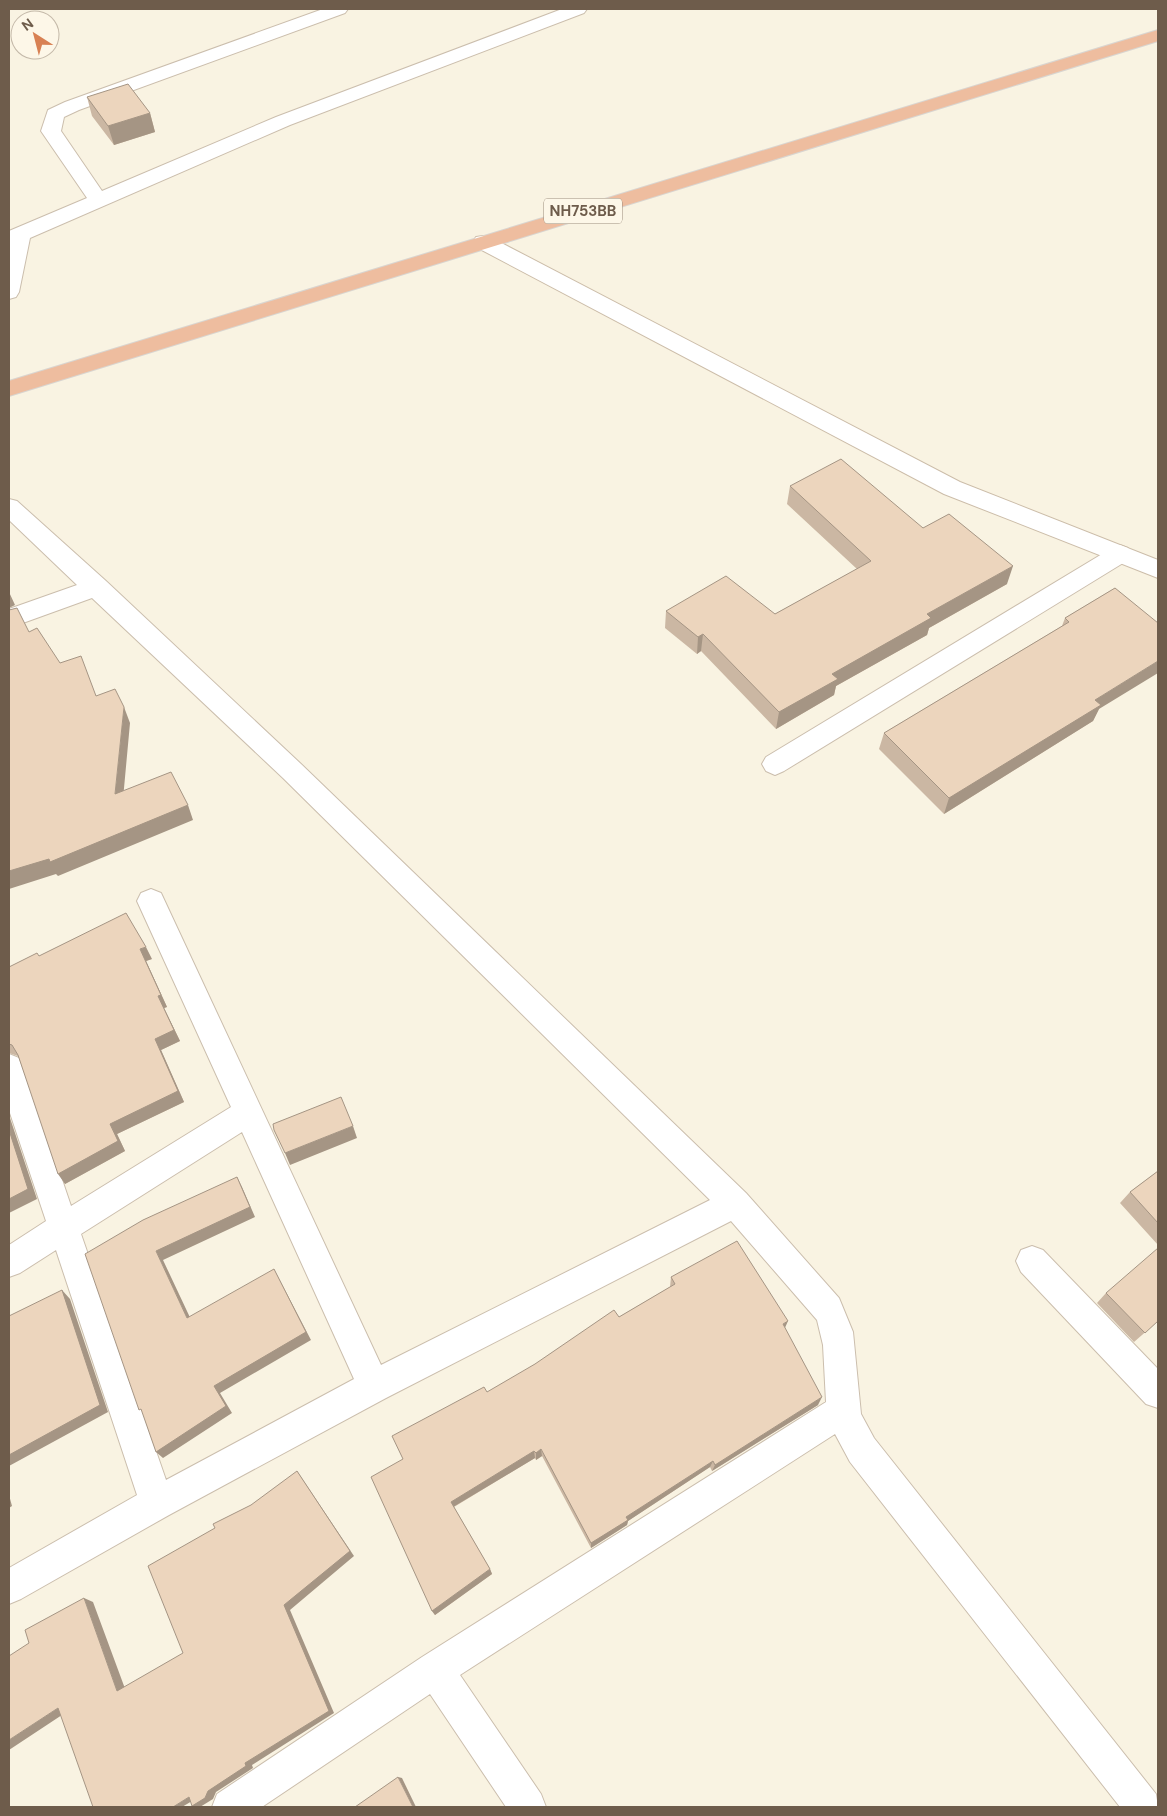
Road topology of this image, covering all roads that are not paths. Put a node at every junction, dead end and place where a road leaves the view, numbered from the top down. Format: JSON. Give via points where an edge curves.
{"nodes":[{"id":1,"x":339,"y":9,"type":"edge"},
{"id":2,"x":578,"y":9,"type":"edge"},
{"id":3,"x":1158,"y":35,"type":"edge"},
{"id":4,"x":99,"y":201,"type":"junction"},
{"id":5,"x":15,"y":236,"type":"edge"},
{"id":6,"x":483,"y":242,"type":"junction"},
{"id":7,"x":9,"y":292,"type":"edge"},
{"id":8,"x":9,"y":389,"type":"edge"},
{"id":9,"x":9,"y":506,"type":"edge"},
{"id":10,"x":1120,"y":554,"type":"junction"},
{"id":11,"x":1158,"y":569,"type":"edge"},
{"id":12,"x":97,"y":587,"type":"junction"},
{"id":13,"x":9,"y":619,"type":"edge"},
{"id":14,"x":775,"y":764,"type":"dead end"},
{"id":15,"x":151,"y":901,"type":"dead end"},
{"id":16,"x":9,"y":1067,"type":"edge"},
{"id":17,"x":248,"y":1112,"type":"junction"},
{"id":18,"x":734,"y":1203,"type":"junction"},
{"id":19,"x":64,"y":1228,"type":"junction"},
{"id":20,"x":1032,"y":1261,"type":"dead end"},
{"id":21,"x":9,"y":1262,"type":"edge"},
{"id":22,"x":374,"y":1386,"type":"junction"},
{"id":23,"x":1158,"y":1392,"type":"edge"},
{"id":24,"x":843,"y":1410,"type":"junction"},
{"id":25,"x":157,"y":1503,"type":"junction"},
{"id":26,"x":9,"y":1586,"type":"edge"},
{"id":27,"x":435,"y":1670,"type":"junction"},
{"id":28,"x":230,"y":1807,"type":"edge"},
{"id":29,"x":528,"y":1807,"type":"edge"},
{"id":30,"x":1143,"y":1807,"type":"edge"}],
"edges":[{"from":1,"to":4,"type":"street","via":[[55,114],[52,131]]},
{"from":2,"to":4,"type":"street","via":[[283,121]]},
{"from":3,"to":6,"type":"highway","number":"NH753BB"},
{"from":4,"to":5,"type":"street"},
{"from":5,"to":7,"type":"street"},
{"from":6,"to":8,"type":"highway","number":"NH753BB"},
{"from":6,"to":10,"type":"street","via":[[952,488]]},
{"from":9,"to":12,"type":"street"},
{"from":10,"to":11,"type":"street"},
{"from":10,"to":14,"type":"street"},
{"from":12,"to":13,"type":"street"},
{"from":12,"to":18,"type":"street","via":[[292,771]]},
{"from":15,"to":17,"type":"street"},
{"from":16,"to":19,"type":"street"},
{"from":17,"to":19,"type":"street"},
{"from":17,"to":22,"type":"street"},
{"from":18,"to":22,"type":"street"},
{"from":18,"to":24,"type":"street","via":[[836,1322]]},
{"from":19,"to":21,"type":"street"},
{"from":19,"to":25,"type":"street"},
{"from":20,"to":23,"type":"street"},
{"from":22,"to":25,"type":"street"},
{"from":24,"to":27,"type":"street"},
{"from":24,"to":30,"type":"street","via":[[851,1433],[862,1450]]},
{"from":25,"to":26,"type":"street"},
{"from":27,"to":28,"type":"street"},
{"from":27,"to":29,"type":"street"}]}
